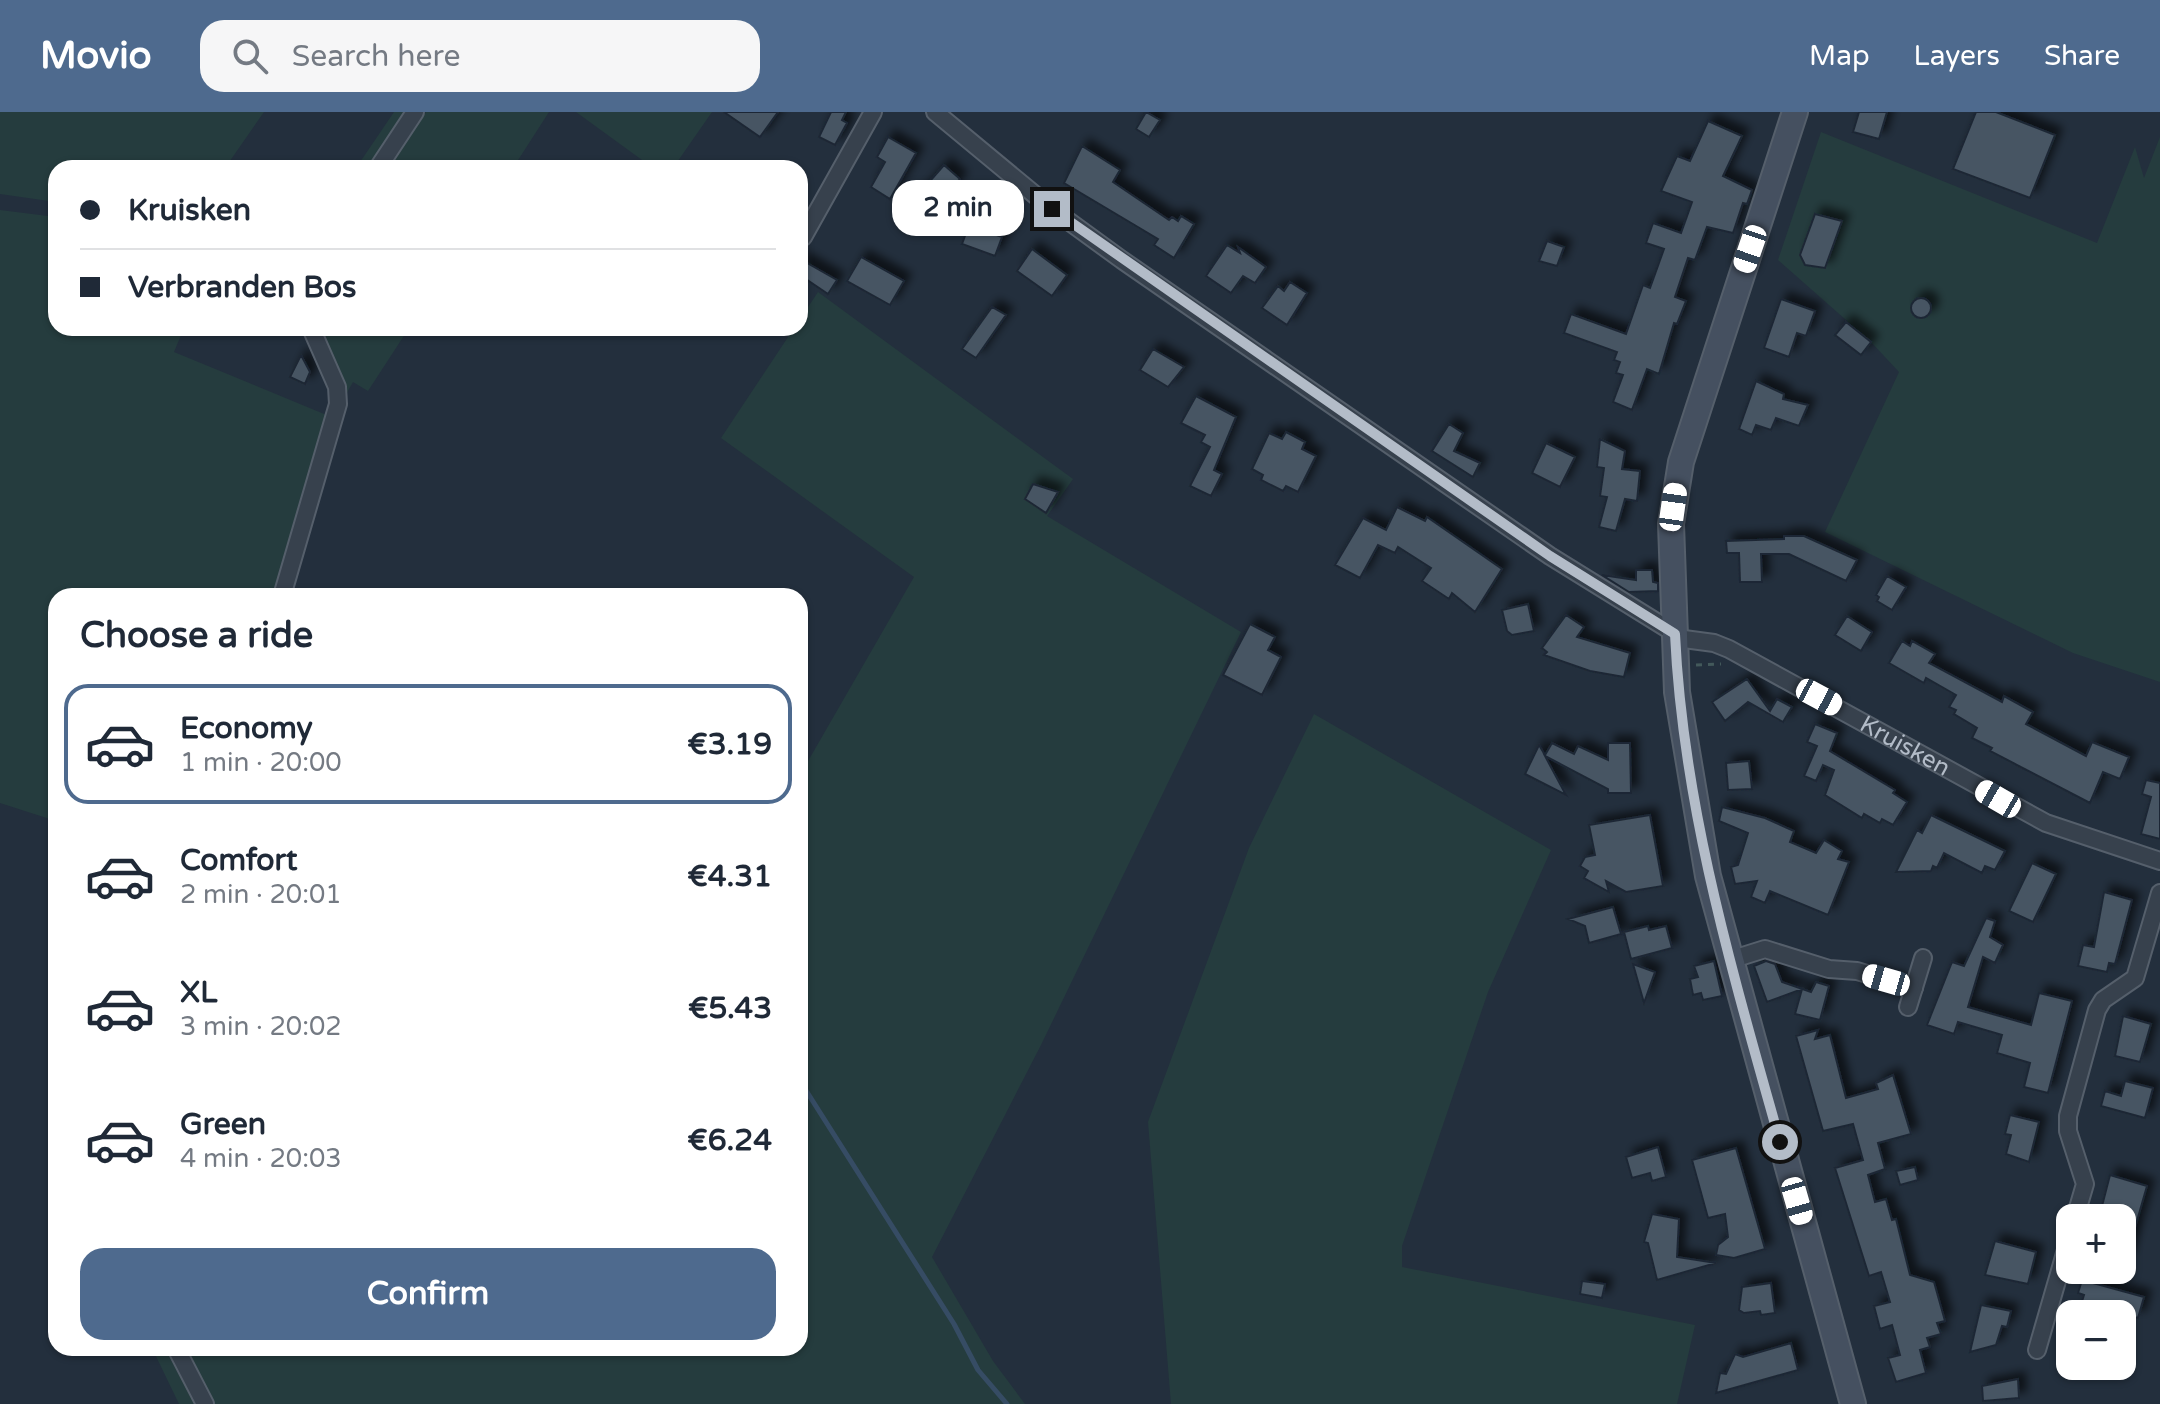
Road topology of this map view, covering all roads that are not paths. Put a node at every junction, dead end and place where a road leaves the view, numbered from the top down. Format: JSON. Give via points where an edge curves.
{"nodes":[{"id":1,"x":415,"y":112,"type":"edge"},
{"id":2,"x":873,"y":112,"type":"edge"},
{"id":3,"x":935,"y":112,"type":"edge"},
{"id":4,"x":1795,"y":112,"type":"edge"},
{"id":5,"x":383,"y":160,"type":"edge"},
{"id":6,"x":808,"y":228,"type":"edge"},
{"id":7,"x":315,"y":336,"type":"edge"},
{"id":8,"x":284,"y":588,"type":"edge"},
{"id":9,"x":1675,"y":634,"type":"junction"},
{"id":10,"x":2160,"y":861,"type":"edge"},
{"id":11,"x":2160,"y":893,"type":"edge"},
{"id":12,"x":1923,"y":958,"type":"dead end"},
{"id":13,"x":1730,"y":960,"type":"junction"},
{"id":14,"x":1914,"y":988,"type":"junction"},
{"id":15,"x":1908,"y":1007,"type":"dead end"},
{"id":16,"x":2079,"y":1204,"type":"edge"},
{"id":17,"x":2056,"y":1284,"type":"edge"},
{"id":18,"x":2037,"y":1350,"type":"dead end"},
{"id":19,"x":180,"y":1356,"type":"edge"},
{"id":20,"x":205,"y":1404,"type":"edge"},
{"id":21,"x":1853,"y":1404,"type":"edge"}],
"edges":[{"from":1,"to":5,"type":"street"},
{"from":2,"to":6,"type":"street"},
{"from":3,"to":9,"type":"street","name":"Kruisken","via":[[1122,260],[1550,556]]},
{"from":4,"to":9,"type":"street","via":[[1681,462],[1671,524]]},
{"from":7,"to":8,"type":"street","via":[[337,387],[338,404]]},
{"from":9,"to":10,"type":"street","name":"Kruisken","via":[[1729,649],[2046,823]]},
{"from":9,"to":13,"type":"street","via":[[1691,794]]},
{"from":11,"to":16,"type":"street","via":[[2135,978],[2097,1010],[2068,1116],[2085,1184]]},
{"from":12,"to":14,"type":"street"},
{"from":13,"to":14,"type":"street","via":[[1765,949]]},
{"from":13,"to":21,"type":"street"},
{"from":14,"to":15,"type":"street"},
{"from":17,"to":18,"type":"street"},
{"from":19,"to":20,"type":"street"}]}
